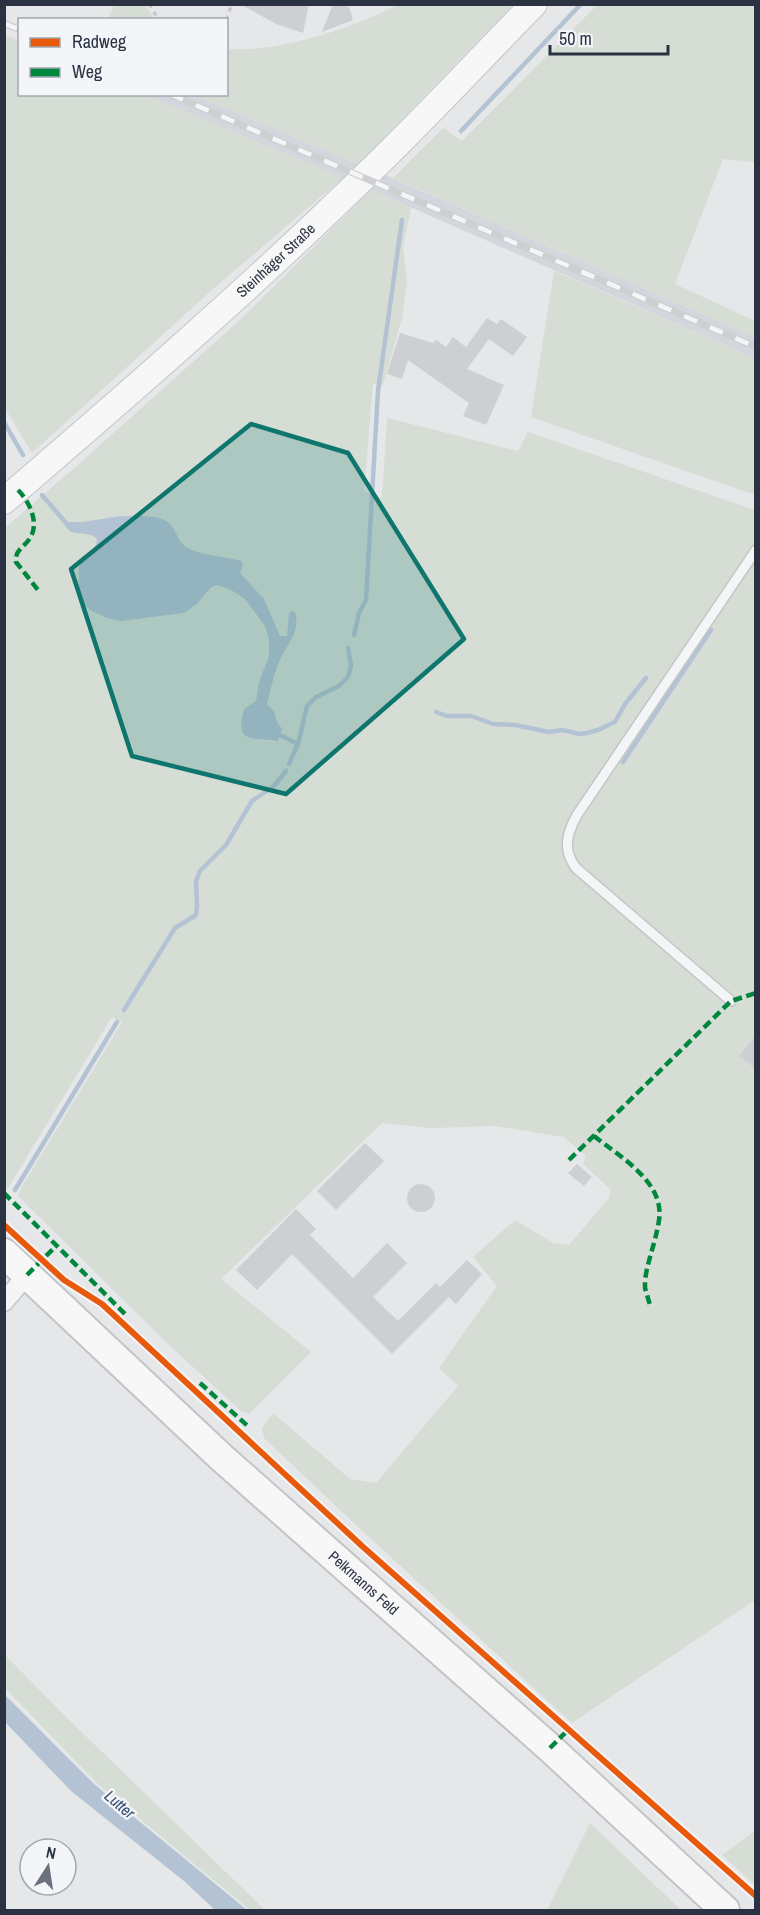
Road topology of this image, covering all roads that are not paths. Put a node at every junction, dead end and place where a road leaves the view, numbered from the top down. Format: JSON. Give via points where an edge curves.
{"nodes":[{"id":1,"x":534,"y":4,"type":"edge"},
{"id":2,"x":4,"y":501,"type":"edge"},
{"id":3,"x":756,"y":550,"type":"edge"},
{"id":4,"x":731,"y":1001,"type":"dead end"},
{"id":5,"x":4,"y":1253,"type":"edge"},
{"id":6,"x":27,"y":1275,"type":"junction"},
{"id":7,"x":4,"y":1302,"type":"edge"},
{"id":8,"x":725,"y":1911,"type":"edge"}],
"edges":[{"from":1,"to":2,"type":"main road","name":"Steinhäger Straße","via":[[272,265]]},
{"from":3,"to":4,"type":"lane","via":[[577,815],[567,837],[568,856],[576,868]]},
{"from":5,"to":6,"type":"main road","name":"Pelkmanns Feld"},
{"from":6,"to":7,"type":"street"},
{"from":6,"to":8,"type":"main road","name":"Pelkmanns Feld","via":[[222,1458],[550,1748]]}]}
